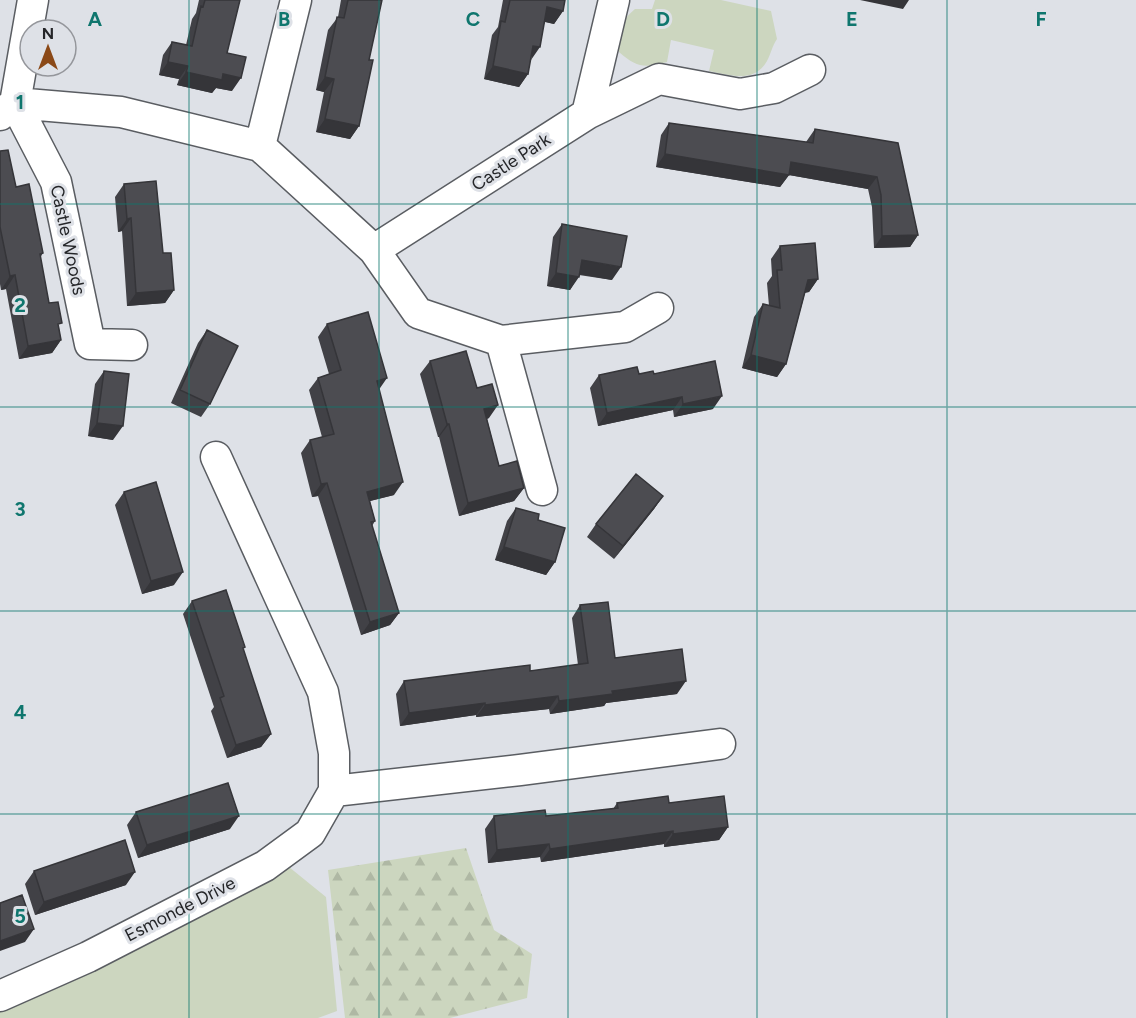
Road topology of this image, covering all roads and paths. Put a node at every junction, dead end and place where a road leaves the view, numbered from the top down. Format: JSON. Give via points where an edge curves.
{"nodes":[{"id":1,"x":33,"y":0,"type":"edge"},
{"id":2,"x":296,"y":0,"type":"edge"},
{"id":3,"x":614,"y":0,"type":"edge"},
{"id":4,"x":810,"y":70,"type":"dead end"},
{"id":5,"x":8,"y":109,"type":"edge"},
{"id":6,"x":587,"y":114,"type":"junction"},
{"id":7,"x":260,"y":146,"type":"junction"},
{"id":8,"x":374,"y":250,"type":"junction"},
{"id":9,"x":658,"y":308,"type":"dead end"},
{"id":10,"x":501,"y":341,"type":"junction"},
{"id":11,"x":132,"y":345,"type":"dead end"},
{"id":12,"x":216,"y":457,"type":"dead end"},
{"id":13,"x":542,"y":490,"type":"dead end"},
{"id":14,"x":720,"y":744,"type":"dead end"},
{"id":15,"x":334,"y":790,"type":"junction"},
{"id":16,"x":0,"y":996,"type":"edge"}],
"edges":[{"from":1,"to":5,"type":"street"},
{"from":2,"to":7,"type":"street"},
{"from":3,"to":6,"type":"street"},
{"from":4,"to":6,"type":"street","name":"Castle Park","via":[[774,88],[740,94],[659,80]]},
{"from":5,"to":7,"type":"street","via":[[121,112]]},
{"from":5,"to":11,"type":"street","name":"Castle Woods","via":[[56,182],[90,344]]},
{"from":6,"to":8,"type":"street","name":"Castle Park"},
{"from":7,"to":8,"type":"street"},
{"from":8,"to":10,"type":"street","via":[[418,313]]},
{"from":9,"to":10,"type":"street","via":[[625,327]]},
{"from":10,"to":13,"type":"street"},
{"from":12,"to":15,"type":"street","name":"Esmonde Drive","via":[[323,692],[334,753]]},
{"from":14,"to":15,"type":"street"},
{"from":15,"to":16,"type":"street","name":"Esmonde Drive","via":[[310,833],[265,866],[88,957]]}]}
